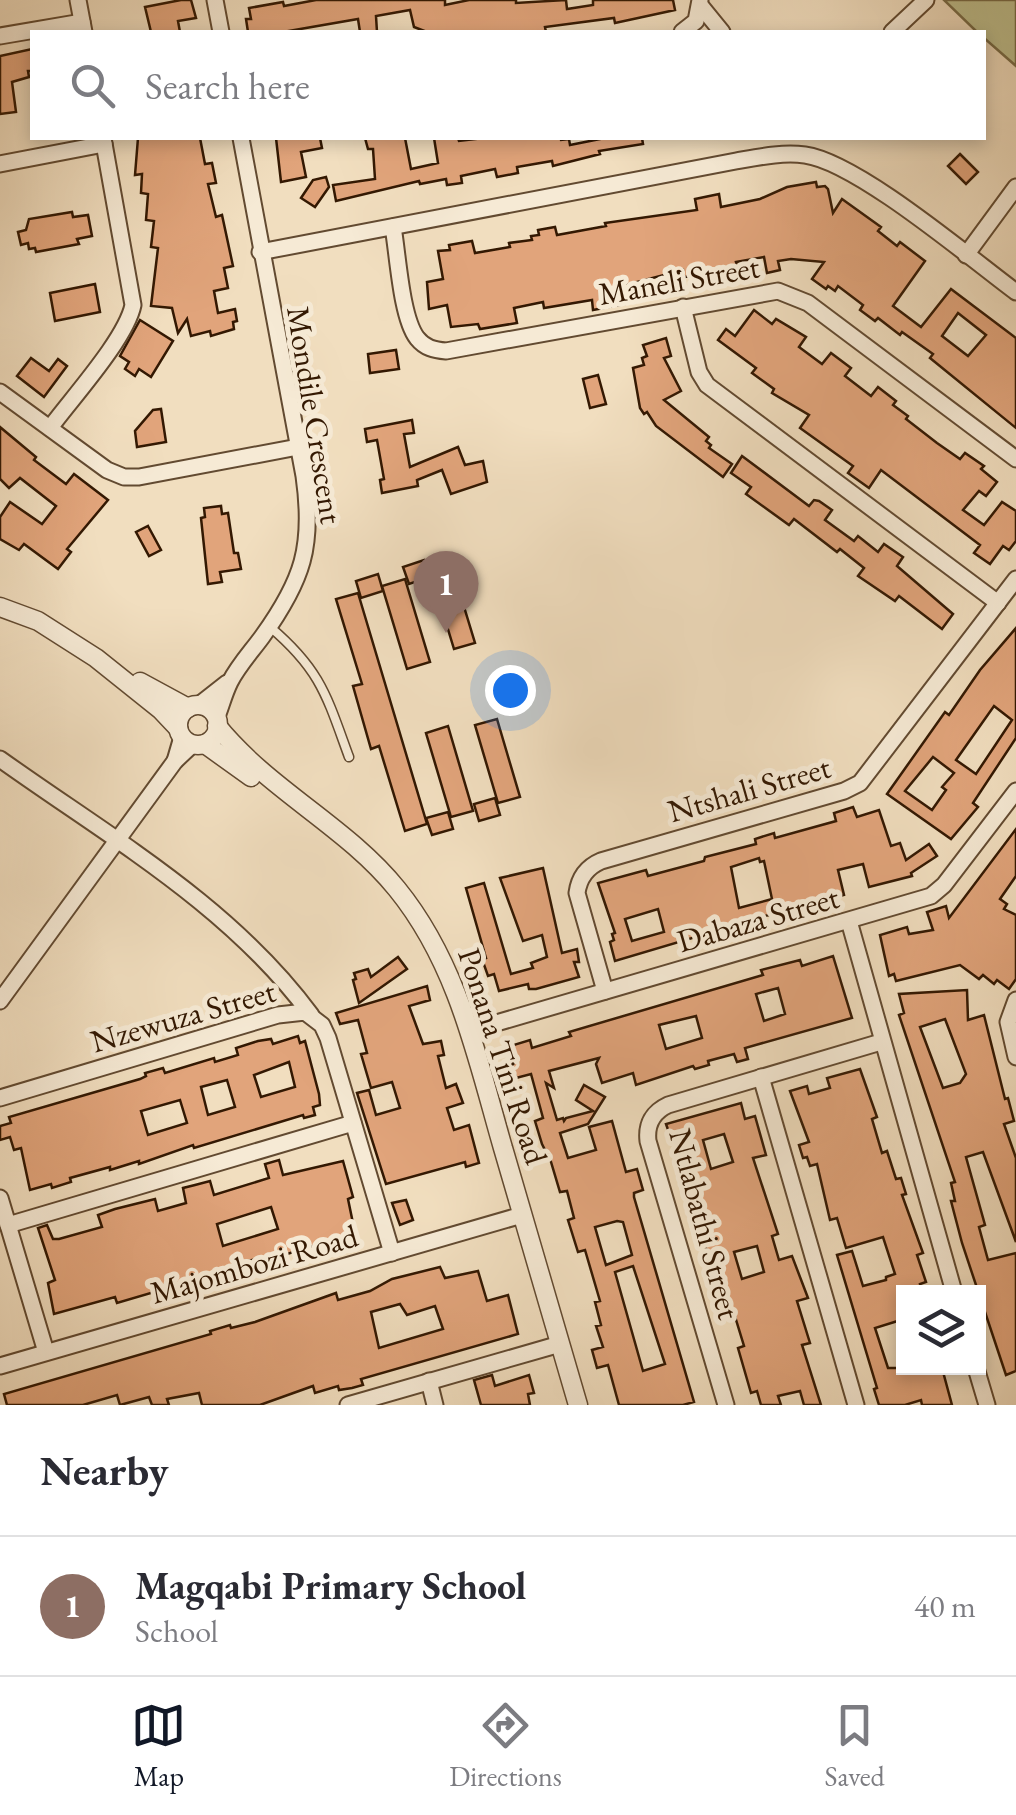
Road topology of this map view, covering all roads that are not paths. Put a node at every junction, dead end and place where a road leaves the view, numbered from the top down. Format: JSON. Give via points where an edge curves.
{"nodes":[{"id":1,"x":78,"y":0,"type":"edge"},
{"id":2,"x":214,"y":0,"type":"edge"},
{"id":3,"x":926,"y":0,"type":"edge"},
{"id":4,"x":700,"y":3,"type":"edge"},
{"id":5,"x":84,"y":27,"type":"edge"},
{"id":6,"x":56,"y":30,"type":"edge"},
{"id":7,"x":221,"y":30,"type":"edge"},
{"id":8,"x":685,"y":30,"type":"edge"},
{"id":9,"x":720,"y":30,"type":"edge"},
{"id":10,"x":894,"y":30,"type":"edge"},
{"id":11,"x":30,"y":33,"type":"edge"},
{"id":12,"x":0,"y":36,"type":"edge"},
{"id":13,"x":241,"y":140,"type":"edge"},
{"id":14,"x":104,"y":141,"type":"edge"},
{"id":15,"x":0,"y":164,"type":"edge"},
{"id":16,"x":1016,"y":187,"type":"edge"},
{"id":17,"x":393,"y":227,"type":"junction"},
{"id":18,"x":260,"y":252,"type":"junction"},
{"id":19,"x":966,"y":255,"type":"junction"},
{"id":20,"x":1016,"y":292,"type":"edge"},
{"id":21,"x":683,"y":307,"type":"junction"},
{"id":22,"x":0,"y":392,"type":"edge"},
{"id":23,"x":50,"y":428,"type":"junction"},
{"id":24,"x":298,"y":447,"type":"junction"},
{"id":25,"x":1016,"y":459,"type":"edge"},
{"id":26,"x":1016,"y":578,"type":"edge"},
{"id":27,"x":998,"y":603,"type":"junction"},
{"id":28,"x":0,"y":607,"type":"edge"},
{"id":29,"x":269,"y":626,"type":"junction"},
{"id":30,"x":96,"y":658,"type":"junction"},
{"id":31,"x":230,"y":681,"type":"junction"},
{"id":32,"x":193,"y":707,"type":"junction"},
{"id":33,"x":217,"y":722,"type":"junction"},
{"id":34,"x":189,"y":738,"type":"junction"},
{"id":35,"x":348,"y":757,"type":"dead end"},
{"id":36,"x":0,"y":759,"type":"edge"},
{"id":37,"x":275,"y":785,"type":"junction"},
{"id":38,"x":1016,"y":791,"type":"edge"},
{"id":39,"x":118,"y":843,"type":"junction"},
{"id":40,"x":849,"y":922,"type":"junction"},
{"id":41,"x":604,"y":991,"type":"junction"},
{"id":42,"x":1016,"y":1000,"type":"edge"},
{"id":43,"x":0,"y":1002,"type":"edge"},
{"id":44,"x":310,"y":1015,"type":"junction"},
{"id":45,"x":470,"y":1031,"type":"junction"},
{"id":46,"x":881,"y":1042,"type":"junction"},
{"id":47,"x":1016,"y":1057,"type":"edge"},
{"id":48,"x":760,"y":1077,"type":"junction"},
{"id":49,"x":0,"y":1098,"type":"edge"},
{"id":50,"x":353,"y":1123,"type":"junction"},
{"id":51,"x":0,"y":1198,"type":"edge"},
{"id":52,"x":522,"y":1215,"type":"junction"},
{"id":53,"x":8,"y":1225,"type":"junction"},
{"id":54,"x":392,"y":1253,"type":"junction"},
{"id":55,"x":952,"y":1285,"type":"edge"},
{"id":56,"x":560,"y":1344,"type":"junction"},
{"id":57,"x":46,"y":1352,"type":"junction"},
{"id":58,"x":0,"y":1366,"type":"edge"},
{"id":59,"x":978,"y":1375,"type":"edge"},
{"id":60,"x":429,"y":1381,"type":"junction"},
{"id":61,"x":348,"y":1405,"type":"edge"},
{"id":62,"x":435,"y":1405,"type":"edge"},
{"id":63,"x":578,"y":1405,"type":"edge"},
{"id":64,"x":726,"y":1405,"type":"edge"},
{"id":65,"x":856,"y":1405,"type":"edge"},
{"id":66,"x":987,"y":1405,"type":"edge"}],
"edges":[{"from":1,"to":5,"type":"street"},
{"from":2,"to":7,"type":"street"},
{"from":3,"to":10,"type":"street"},
{"from":4,"to":8,"type":"street","via":[[696,21]]},
{"from":4,"to":9,"type":"street"},
{"from":5,"to":6,"type":"street"},
{"from":11,"to":12,"type":"street"},
{"from":13,"to":18,"type":"street","name":"Mondile Crescent"},
{"from":14,"to":15,"type":"street"},
{"from":14,"to":23,"type":"street","via":[[133,305]]},
{"from":16,"to":19,"type":"street"},
{"from":17,"to":18,"type":"street"},
{"from":17,"to":19,"type":"street","via":[[736,161],[806,155],[865,181]]},
{"from":17,"to":21,"type":"street","name":"Maneli Street","via":[[412,328],[436,350]]},
{"from":18,"to":24,"type":"street","name":"Mondile Crescent"},
{"from":19,"to":20,"type":"street"},
{"from":21,"to":25,"type":"street","name":"Maneli Street","via":[[764,291],[797,297]]},
{"from":21,"to":27,"type":"street","via":[[707,386]]},
{"from":22,"to":23,"type":"street"},
{"from":23,"to":24,"type":"street","via":[[107,470],[130,478]]},
{"from":24,"to":29,"type":"street","name":"Mondile Crescent","via":[[308,542],[296,584]]},
{"from":26,"to":27,"type":"street","name":"Ntshali Street"},
{"from":27,"to":41,"type":"street","name":"Ntshali Street","via":[[860,784],[587,870],[577,893]]},
{"from":28,"to":30,"type":"street","name":"Ponana Tini Road","via":[[38,621]]},
{"from":29,"to":31,"type":"street","name":"Mondile Crescent"},
{"from":29,"to":35,"type":"lane","via":[[320,680]]},
{"from":30,"to":32,"type":"street","name":"Ponana Tini Road"},
{"from":30,"to":34,"type":"street","name":"Ponana Tini Road"},
{"from":31,"to":32,"type":"street","name":"Mondile Crescent"},
{"from":31,"to":33,"type":"street","name":"Mondile Crescent"},
{"from":32,"to":33,"type":"street","name":"Ponana Tini Road","via":[[210,710]]},
{"from":32,"to":34,"type":"street","via":[[182,713]]},
{"from":33,"to":34,"type":"street","via":[[214,736]]},
{"from":33,"to":37,"type":"street","name":"Ponana Tini Road"},
{"from":34,"to":37,"type":"street","name":"Ponana Tini Road"},
{"from":34,"to":39,"type":"street"},
{"from":36,"to":39,"type":"street"},
{"from":37,"to":45,"type":"street","name":"Ponana Tini Road","via":[[364,854],[396,888],[442,956]]},
{"from":38,"to":40,"type":"street","name":"Dabaza Street","via":[[931,896]]},
{"from":39,"to":43,"type":"street"},
{"from":39,"to":44,"type":"street","via":[[214,911],[265,958]]},
{"from":40,"to":41,"type":"street","name":"Dabaza Street"},
{"from":40,"to":46,"type":"street"},
{"from":41,"to":45,"type":"street","name":"Dabaza Street"},
{"from":42,"to":47,"type":"street","via":[[1008,1022]]},
{"from":44,"to":49,"type":"street","name":"Nzewuza Street","via":[[278,1015]]},
{"from":44,"to":50,"type":"street","name":"Nzewuza Street","via":[[328,1038]]},
{"from":45,"to":52,"type":"street","name":"Ponana Tini Road"},
{"from":46,"to":48,"type":"street","name":"Ntlabathi Street"},
{"from":46,"to":55,"type":"street"},
{"from":48,"to":64,"type":"street","name":"Ntlabathi Street","via":[[668,1104],[648,1127]]},
{"from":48,"to":65,"type":"street"},
{"from":50,"to":53,"type":"street"},
{"from":50,"to":54,"type":"street","name":"Nzewuza Street"},
{"from":51,"to":53,"type":"street"},
{"from":52,"to":54,"type":"street","name":"Majombozi Road"},
{"from":52,"to":56,"type":"street","name":"Ponana Tini Road"},
{"from":53,"to":57,"type":"street"},
{"from":54,"to":57,"type":"street","name":"Majombozi Road"},
{"from":56,"to":60,"type":"street"},
{"from":56,"to":63,"type":"street","name":"Ponana Tini Road"},
{"from":57,"to":58,"type":"street","name":"Majombozi Road"},
{"from":59,"to":66,"type":"street"},
{"from":60,"to":61,"type":"street"},
{"from":60,"to":62,"type":"street"}]}
